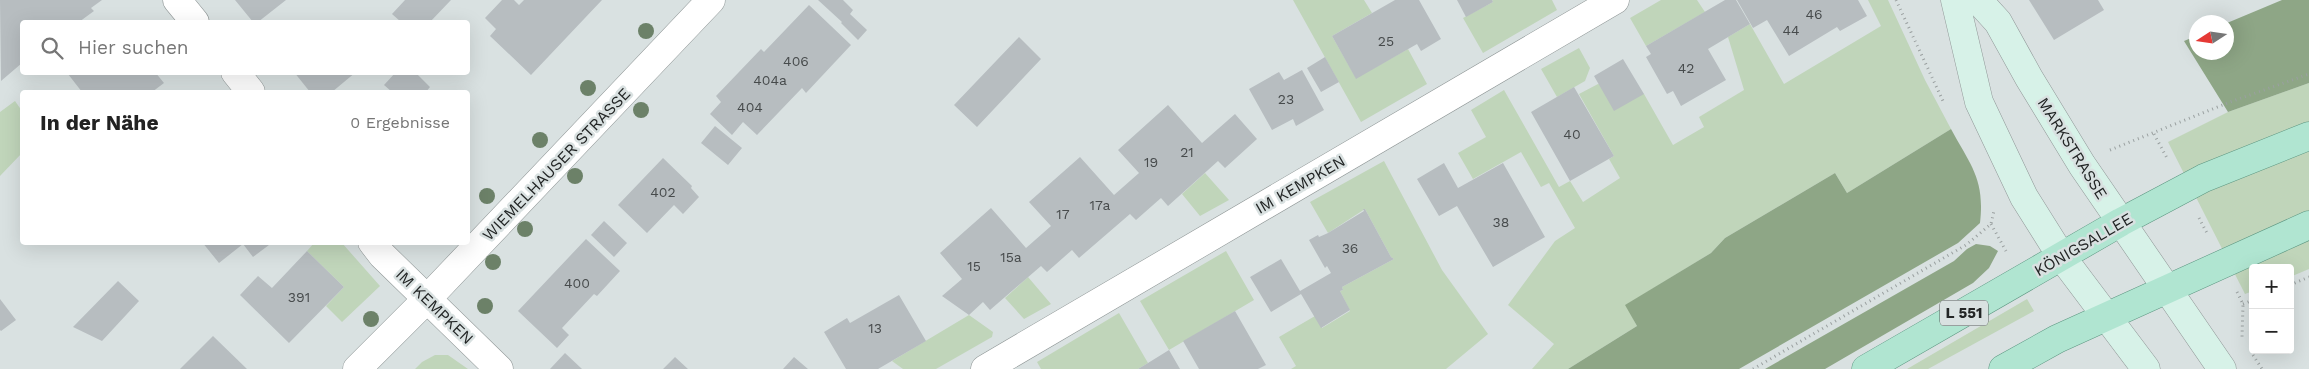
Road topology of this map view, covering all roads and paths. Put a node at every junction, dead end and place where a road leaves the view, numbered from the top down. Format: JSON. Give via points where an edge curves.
{"nodes":[{"id":1,"x":177,"y":0,"type":"edge"},
{"id":2,"x":712,"y":0,"type":"edge"},
{"id":3,"x":1615,"y":0,"type":"edge"},
{"id":4,"x":1955,"y":0,"type":"edge"},
{"id":5,"x":1978,"y":0,"type":"edge"},
{"id":6,"x":193,"y":20,"type":"edge"},
{"id":7,"x":2309,"y":74,"type":"edge"},
{"id":8,"x":237,"y":75,"type":"edge"},
{"id":9,"x":249,"y":90,"type":"edge"},
{"id":10,"x":2309,"y":136,"type":"edge"},
{"id":11,"x":2082,"y":165,"type":"junction"},
{"id":12,"x":1994,"y":210,"type":"dead end"},
{"id":13,"x":2121,"y":222,"type":"junction"},
{"id":14,"x":2309,"y":225,"type":"edge"},
{"id":15,"x":375,"y":245,"type":"edge"},
{"id":16,"x":2061,"y":256,"type":"junction"},
{"id":17,"x":2309,"y":277,"type":"edge"},
{"id":18,"x":2294,"y":283,"type":"edge"},
{"id":19,"x":2168,"y":288,"type":"junction"},
{"id":20,"x":427,"y":299,"type":"junction"},
{"id":21,"x":2249,"y":302,"type":"edge"},
{"id":22,"x":2106,"y":316,"type":"junction"},
{"id":23,"x":2242,"y":337,"type":"dead end"},
{"id":24,"x":357,"y":369,"type":"edge"},
{"id":25,"x":498,"y":369,"type":"edge"},
{"id":26,"x":985,"y":369,"type":"edge"},
{"id":27,"x":1753,"y":369,"type":"edge"},
{"id":28,"x":1866,"y":369,"type":"edge"},
{"id":29,"x":2003,"y":369,"type":"edge"},
{"id":30,"x":2146,"y":369,"type":"edge"},
{"id":31,"x":2222,"y":369,"type":"edge"}],
"edges":[{"from":1,"to":6,"type":"street"},
{"from":2,"to":20,"type":"street","name":"WIEMELHAUSER STRASSE"},
{"from":3,"to":26,"type":"street","name":"IM KEMPKEN"},
{"from":4,"to":16,"type":"main road","via":[[1979,102],[2024,197]]},
{"from":5,"to":11,"type":"main road","name":"MARKSTRASSE","via":[[1998,22]]},
{"from":7,"to":11,"type":"path","via":[[2101,153]]},
{"from":8,"to":9,"type":"street"},
{"from":10,"to":13,"type":"main road","name":"KÖNIGSALLEE","number":"L 551","via":[[2204,178]]},
{"from":11,"to":13,"type":"main road","name":"MARKSTRASSE"},
{"from":12,"to":27,"type":"path","via":[[1990,224],[1966,245]]},
{"from":13,"to":16,"type":"main road","name":"KÖNIGSALLEE","number":"L 551"},
{"from":13,"to":19,"type":"main road","name":"MARKSTRASSE"},
{"from":14,"to":19,"type":"main road"},
{"from":15,"to":20,"type":"street","name":"IM KEMPKEN"},
{"from":16,"to":22,"type":"main road"},
{"from":16,"to":28,"type":"main road","name":"KÖNIGSALLEE","number":"L 551"},
{"from":17,"to":18,"type":"path"},
{"from":19,"to":22,"type":"main road"},
{"from":19,"to":31,"type":"main road","name":"MARKSTRASSE"},
{"from":20,"to":24,"type":"street","name":"WIEMELHAUSER STRASSE"},
{"from":20,"to":25,"type":"street","name":"IM KEMPKEN"},
{"from":21,"to":23,"type":"path","via":[[2243,304]]},
{"from":22,"to":29,"type":"main road"},
{"from":22,"to":30,"type":"main road"}]}
